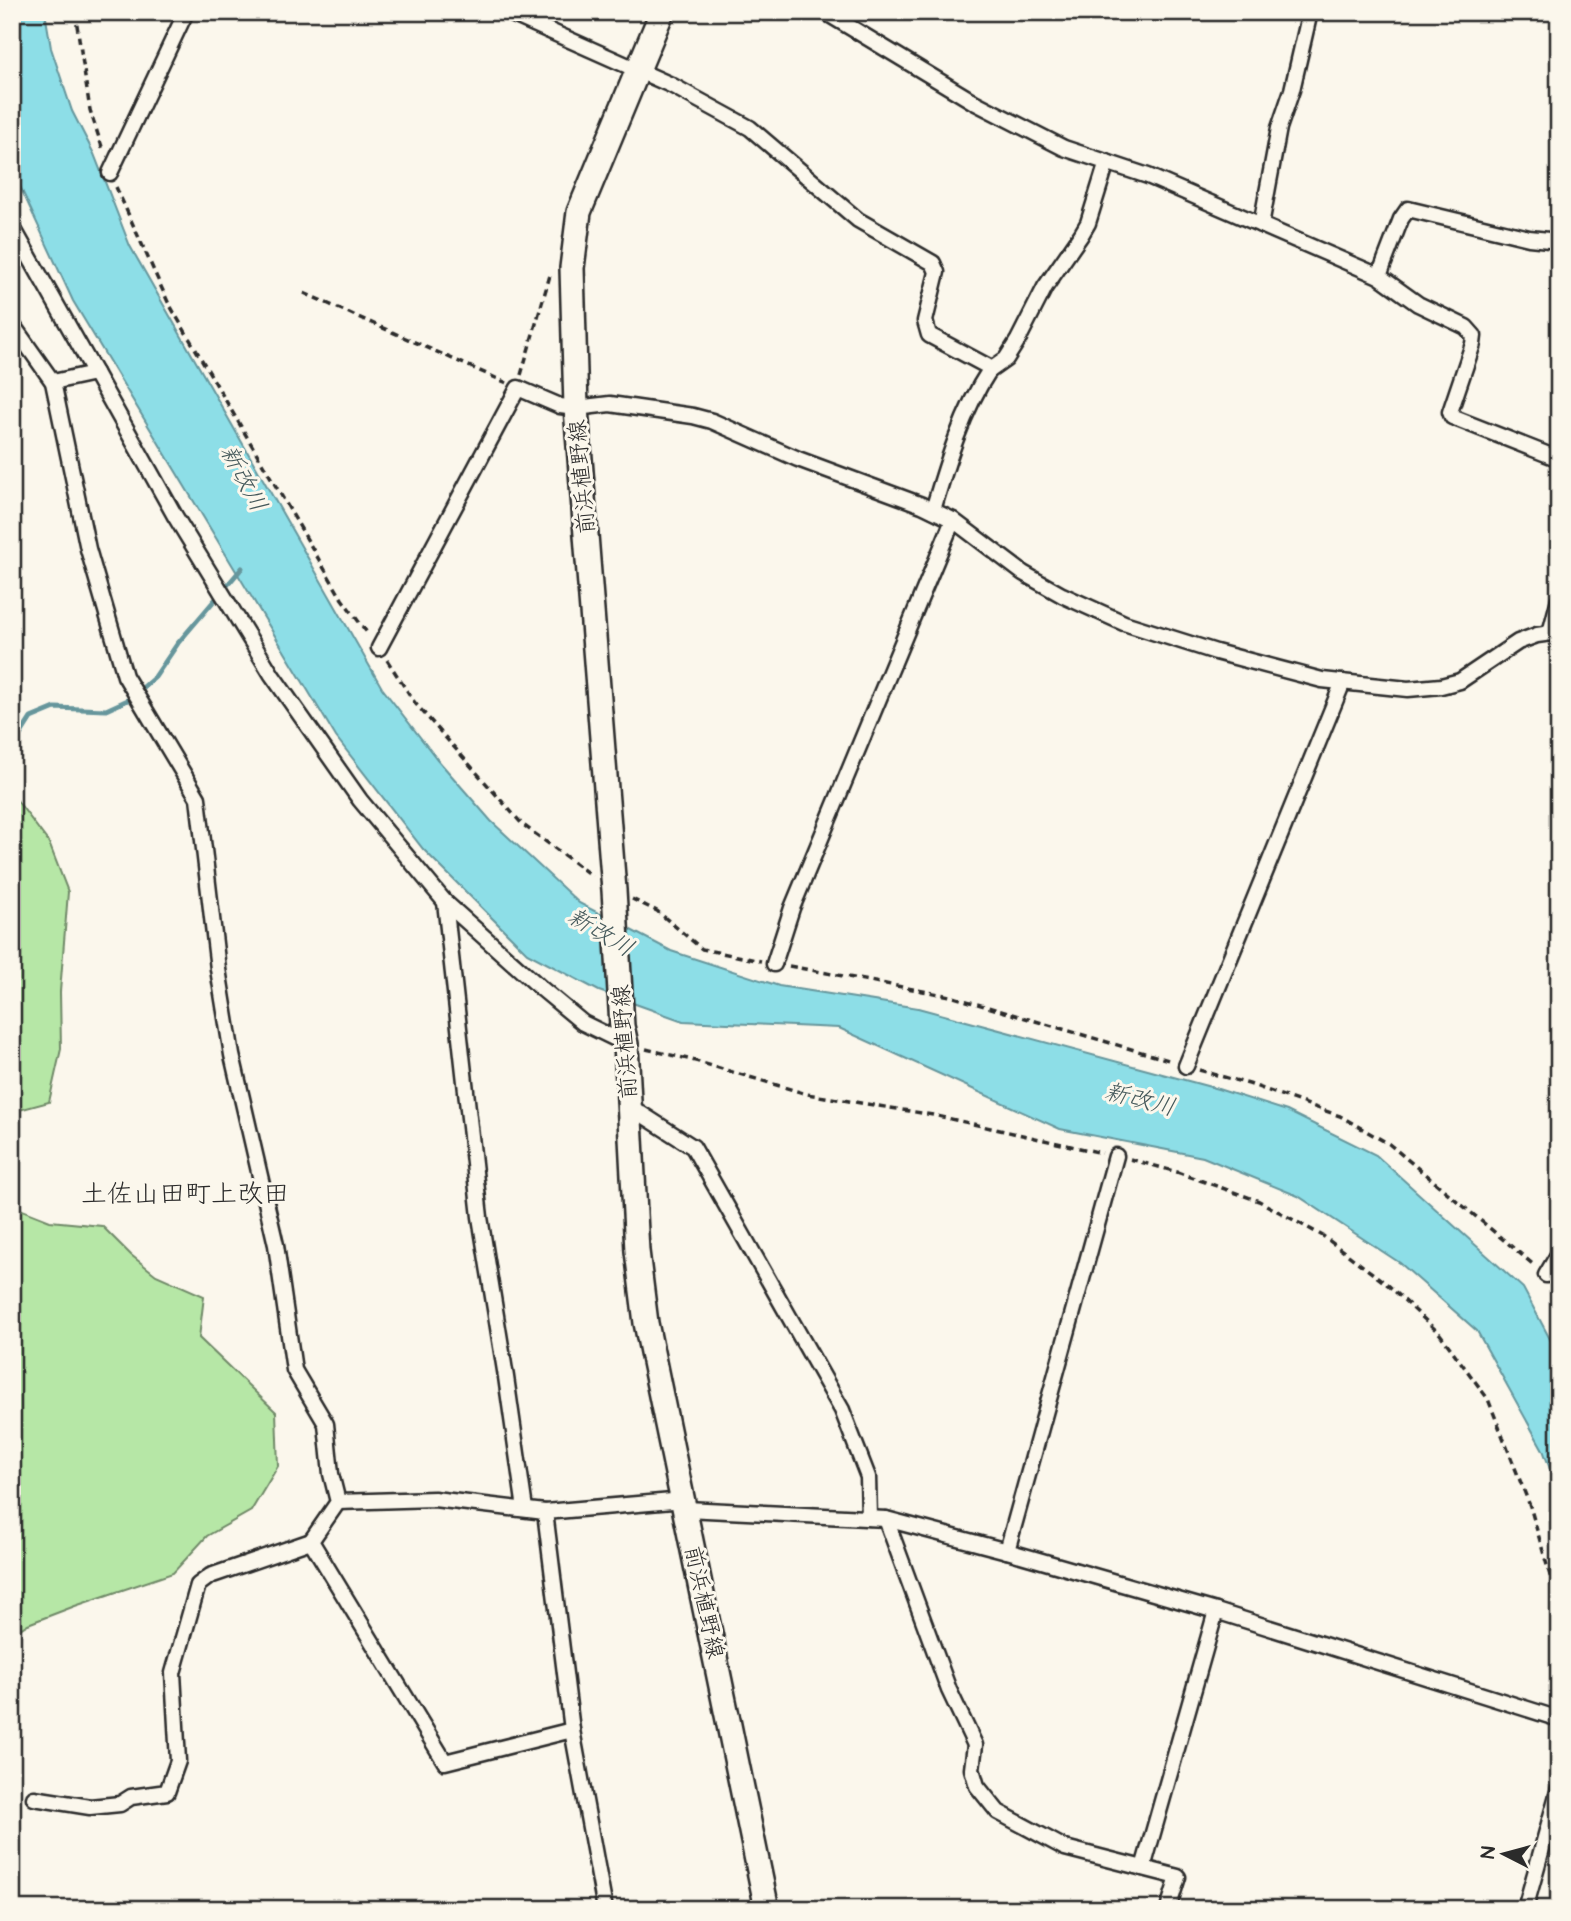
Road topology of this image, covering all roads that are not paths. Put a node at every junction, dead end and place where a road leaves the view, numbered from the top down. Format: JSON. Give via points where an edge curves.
{"nodes":[{"id":1,"x":187,"y":12,"type":"edge"},
{"id":2,"x":507,"y":12,"type":"edge"},
{"id":3,"x":662,"y":12,"type":"edge"},
{"id":4,"x":825,"y":12,"type":"edge"},
{"id":5,"x":1310,"y":12,"type":"edge"},
{"id":6,"x":637,"y":69,"type":"junction"},
{"id":7,"x":1107,"y":162,"type":"junction"},
{"id":8,"x":110,"y":173,"type":"road end"},
{"id":9,"x":1261,"y":225,"type":"junction"},
{"id":10,"x":12,"y":226,"type":"edge"},
{"id":11,"x":1559,"y":241,"type":"edge"},
{"id":12,"x":1379,"y":276,"type":"junction"},
{"id":13,"x":12,"y":324,"type":"edge"},
{"id":14,"x":989,"y":371,"type":"junction"},
{"id":15,"x":95,"y":373,"type":"junction"},
{"id":16,"x":53,"y":382,"type":"junction"},
{"id":17,"x":576,"y":408,"type":"junction"},
{"id":18,"x":1559,"y":459,"type":"edge"},
{"id":19,"x":933,"y":510,"type":"junction"},
{"id":20,"x":953,"y":520,"type":"junction"},
{"id":21,"x":1559,"y":599,"type":"edge"},
{"id":22,"x":1554,"y":633,"type":"edge"},
{"id":23,"x":379,"y":648,"type":"road end"},
{"id":24,"x":1343,"y":682,"type":"junction"},
{"id":25,"x":444,"y":902,"type":"junction"},
{"id":26,"x":775,"y":964,"type":"road end"},
{"id":27,"x":624,"y":1035,"type":"junction"},
{"id":28,"x":1186,"y":1066,"type":"road end"},
{"id":29,"x":629,"y":1106,"type":"junction"},
{"id":30,"x":1116,"y":1156,"type":"road end"},
{"id":31,"x":1559,"y":1253,"type":"edge"},
{"id":32,"x":1546,"y":1275,"type":"road end"},
{"id":33,"x":338,"y":1502,"type":"junction"},
{"id":34,"x":685,"y":1505,"type":"junction"},
{"id":35,"x":525,"y":1509,"type":"junction"},
{"id":36,"x":545,"y":1512,"type":"junction"},
{"id":37,"x":869,"y":1518,"type":"junction"},
{"id":38,"x":886,"y":1520,"type":"junction"},
{"id":39,"x":311,"y":1541,"type":"junction"},
{"id":40,"x":1007,"y":1551,"type":"junction"},
{"id":41,"x":1216,"y":1611,"type":"junction"},
{"id":42,"x":1559,"y":1719,"type":"edge"},
{"id":43,"x":572,"y":1730,"type":"junction"},
{"id":44,"x":1559,"y":1788,"type":"edge"},
{"id":45,"x":34,"y":1798,"type":"dead end"},
{"id":46,"x":1143,"y":1868,"type":"junction"},
{"id":47,"x":605,"y":1909,"type":"edge"},
{"id":48,"x":767,"y":1909,"type":"edge"},
{"id":49,"x":1168,"y":1909,"type":"edge"},
{"id":50,"x":1525,"y":1909,"type":"edge"}],
"edges":[{"from":1,"to":8,"type":"street"},
{"from":2,"to":6,"type":"street"},
{"from":3,"to":6,"type":"main road","name":"前浜植野線"},
{"from":4,"to":7,"type":"street","via":[[974,102],[1064,148]]},
{"from":5,"to":9,"type":"street","via":[[1279,128]]},
{"from":6,"to":14,"type":"street","via":[[750,128],[858,220],[933,262],[937,272],[925,321],[929,335]]},
{"from":6,"to":17,"type":"main road","name":"前浜植野線","via":[[579,212],[572,268]]},
{"from":7,"to":9,"type":"street"},
{"from":7,"to":14,"type":"street","via":[[1082,235],[1045,287],[1006,359]]},
{"from":9,"to":12,"type":"street"},
{"from":10,"to":15,"type":"street"},
{"from":11,"to":12,"type":"street","via":[[1408,209]]},
{"from":12,"to":18,"type":"street","via":[[1418,304],[1466,327],[1474,337],[1452,417]]},
{"from":13,"to":16,"type":"street"},
{"from":14,"to":19,"type":"street","via":[[976,391]]},
{"from":15,"to":16,"type":"street"},
{"from":15,"to":25,"type":"street","via":[[272,675],[360,800]]},
{"from":16,"to":33,"type":"street","via":[[88,549],[125,676],[198,798],[232,1055],[276,1245],[294,1370],[326,1424]]},
{"from":17,"to":19,"type":"street","via":[[610,404],[712,421]]},
{"from":17,"to":23,"type":"street","via":[[518,388]]},
{"from":17,"to":27,"type":"main road","name":"前浜植野線"},
{"from":19,"to":20,"type":"street"},
{"from":20,"to":24,"type":"street","via":[[1023,573],[1124,623],[1216,653]]},
{"from":20,"to":26,"type":"street","via":[[792,908]]},
{"from":21,"to":22,"type":"street"},
{"from":22,"to":24,"type":"street","via":[[1518,642],[1460,681],[1441,686],[1408,689]]},
{"from":24,"to":28,"type":"street"},
{"from":25,"to":27,"type":"street","via":[[583,1023]]},
{"from":25,"to":35,"type":"street","via":[[480,1217]]},
{"from":27,"to":29,"type":"main road","name":"前浜植野線"},
{"from":29,"to":34,"type":"main road","name":"前浜植野線","via":[[646,1323]]},
{"from":29,"to":37,"type":"street","via":[[693,1147],[842,1410],[868,1477]]},
{"from":30,"to":40,"type":"street"},
{"from":31,"to":32,"type":"street"},
{"from":33,"to":35,"type":"street","via":[[435,1499]]},
{"from":33,"to":39,"type":"street"},
{"from":34,"to":36,"type":"street"},
{"from":34,"to":37,"type":"street"},
{"from":34,"to":48,"type":"main road","name":"前浜植野線"},
{"from":35,"to":36,"type":"street"},
{"from":36,"to":43,"type":"street"},
{"from":37,"to":38,"type":"street"},
{"from":38,"to":40,"type":"street"},
{"from":38,"to":46,"type":"street","via":[[949,1690],[975,1745],[972,1769],[977,1786],[998,1812],[1065,1847]]},
{"from":39,"to":43,"type":"street","via":[[445,1762]]},
{"from":39,"to":45,"type":"street","via":[[210,1576],[198,1585],[173,1673],[178,1761],[167,1792],[90,1807]]},
{"from":40,"to":41,"type":"street"},
{"from":41,"to":42,"type":"street"},
{"from":41,"to":46,"type":"street"},
{"from":43,"to":47,"type":"street"},
{"from":44,"to":50,"type":"street"},
{"from":46,"to":49,"type":"street","via":[[1178,1877]]}]}
